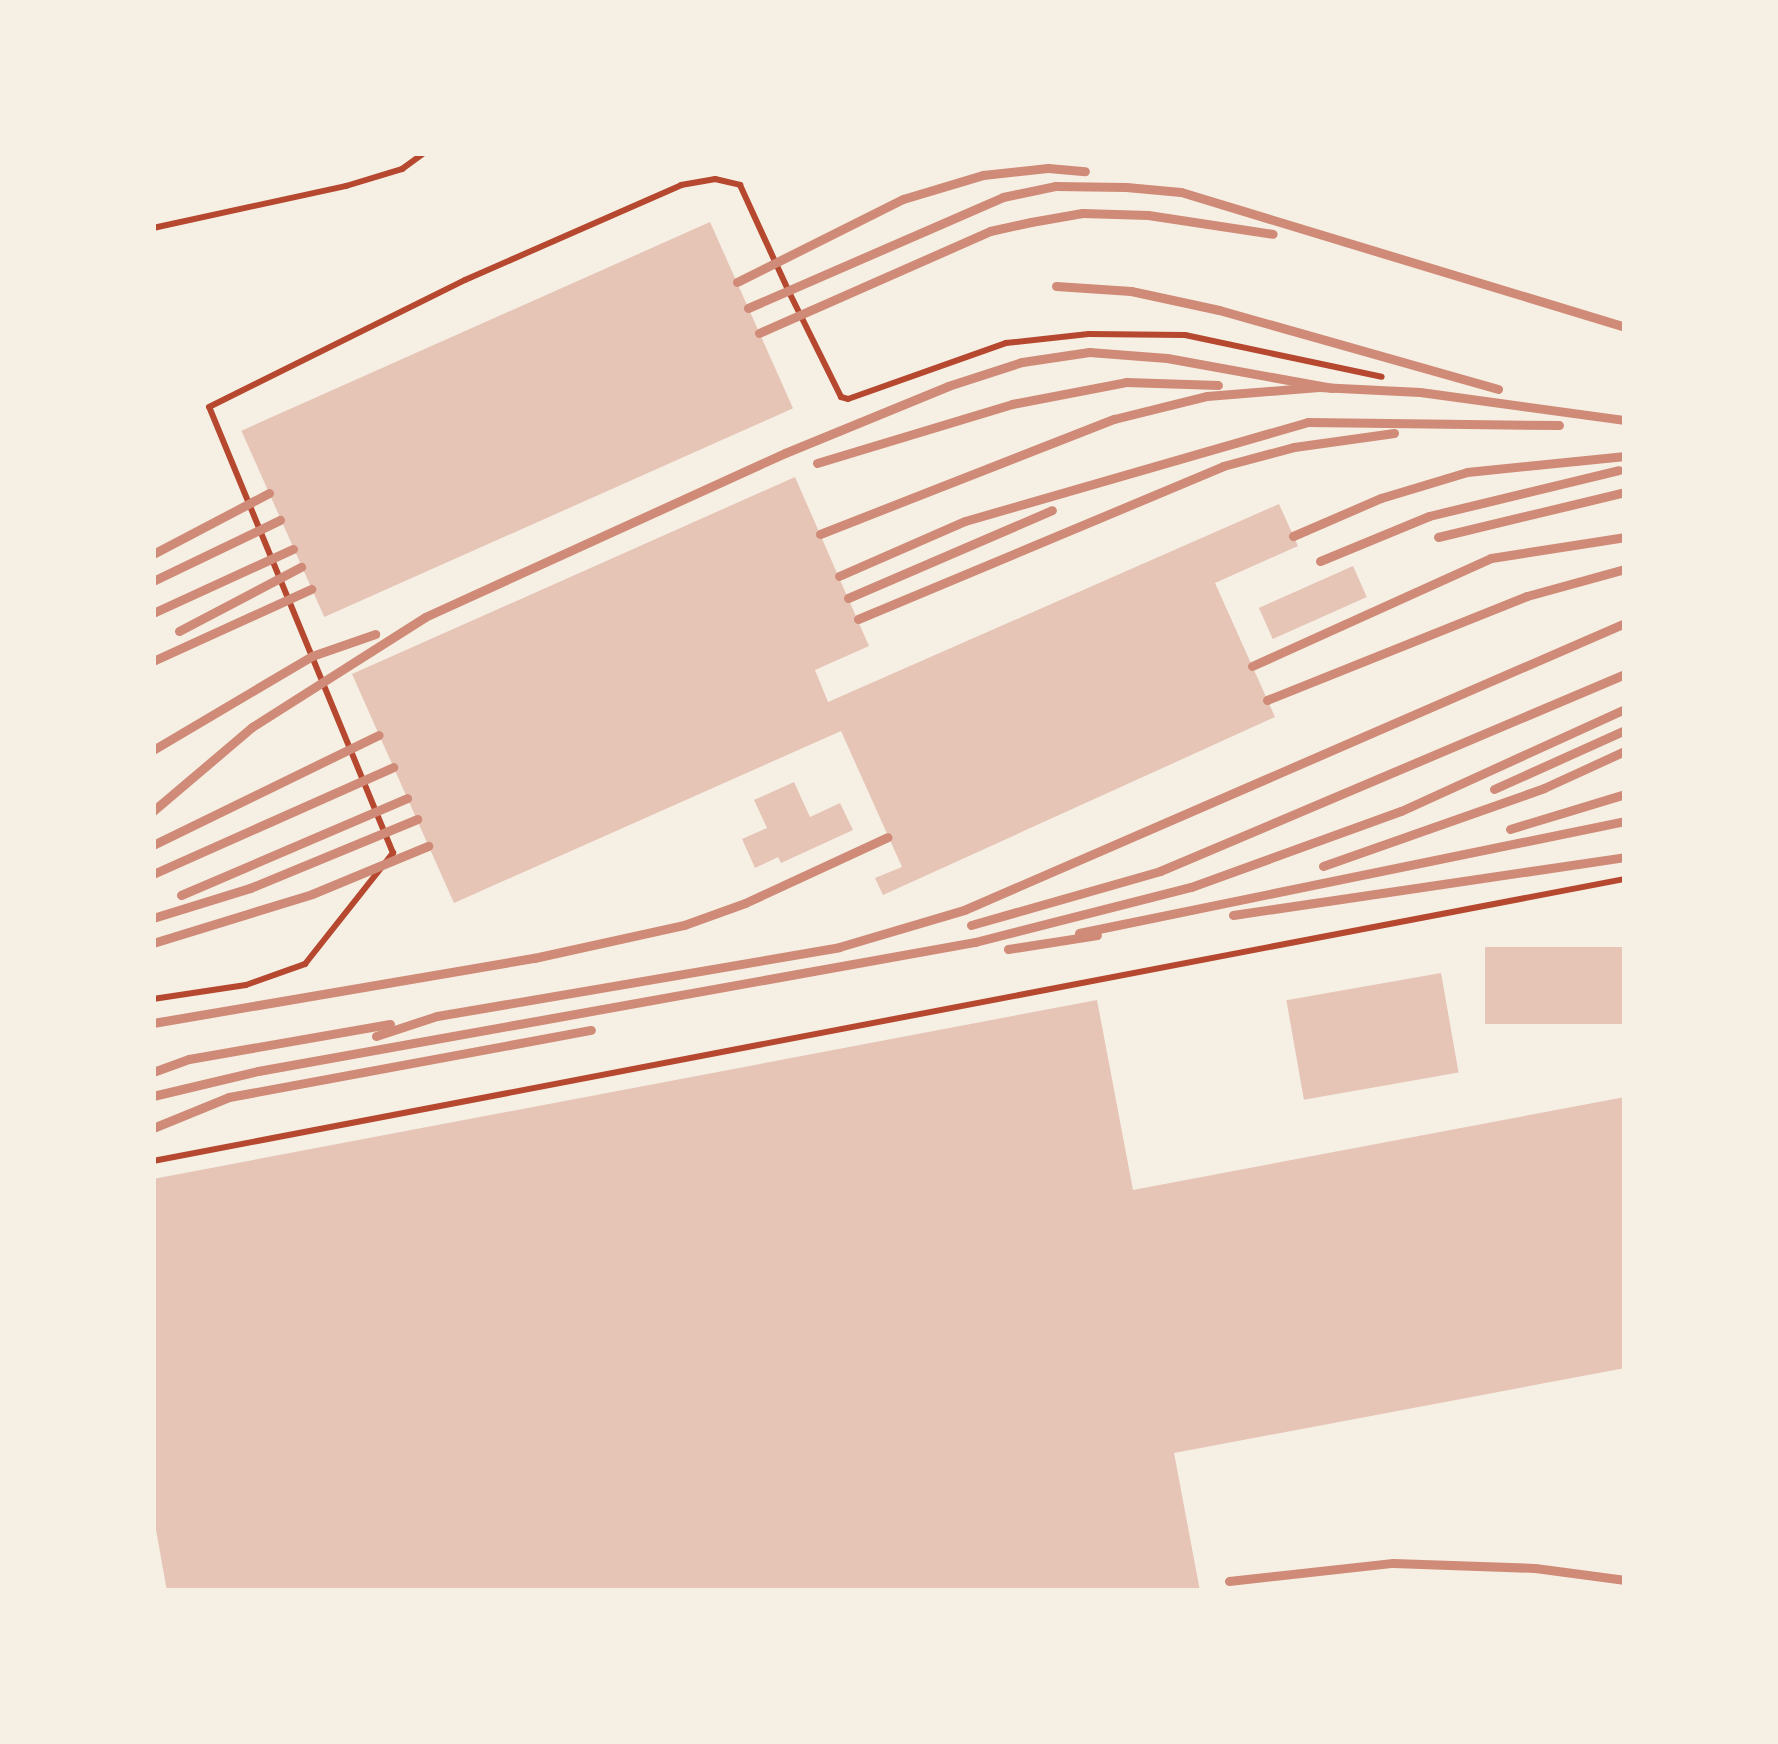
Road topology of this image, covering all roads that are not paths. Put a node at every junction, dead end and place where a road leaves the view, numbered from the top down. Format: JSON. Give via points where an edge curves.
{"nodes":[{"id":1,"x":424,"y":153,"type":"edge"},
{"id":2,"x":153,"y":228,"type":"edge"},
{"id":3,"x":1382,"y":377,"type":"dead end"},
{"id":4,"x":1625,"y":879,"type":"edge"},
{"id":5,"x":153,"y":999,"type":"edge"},
{"id":6,"x":153,"y":1161,"type":"edge"}],
"edges":[{"from":1,"to":2,"type":"lane","via":[[402,169],[346,186]]},
{"from":3,"to":5,"type":"lane","via":[[1185,335],[1089,334],[1006,343],[841,397],[740,184],[715,179],[681,185],[465,280],[230,396],[209,407],[393,853],[305,964],[246,985]]},
{"from":4,"to":6,"type":"lane"}]}
